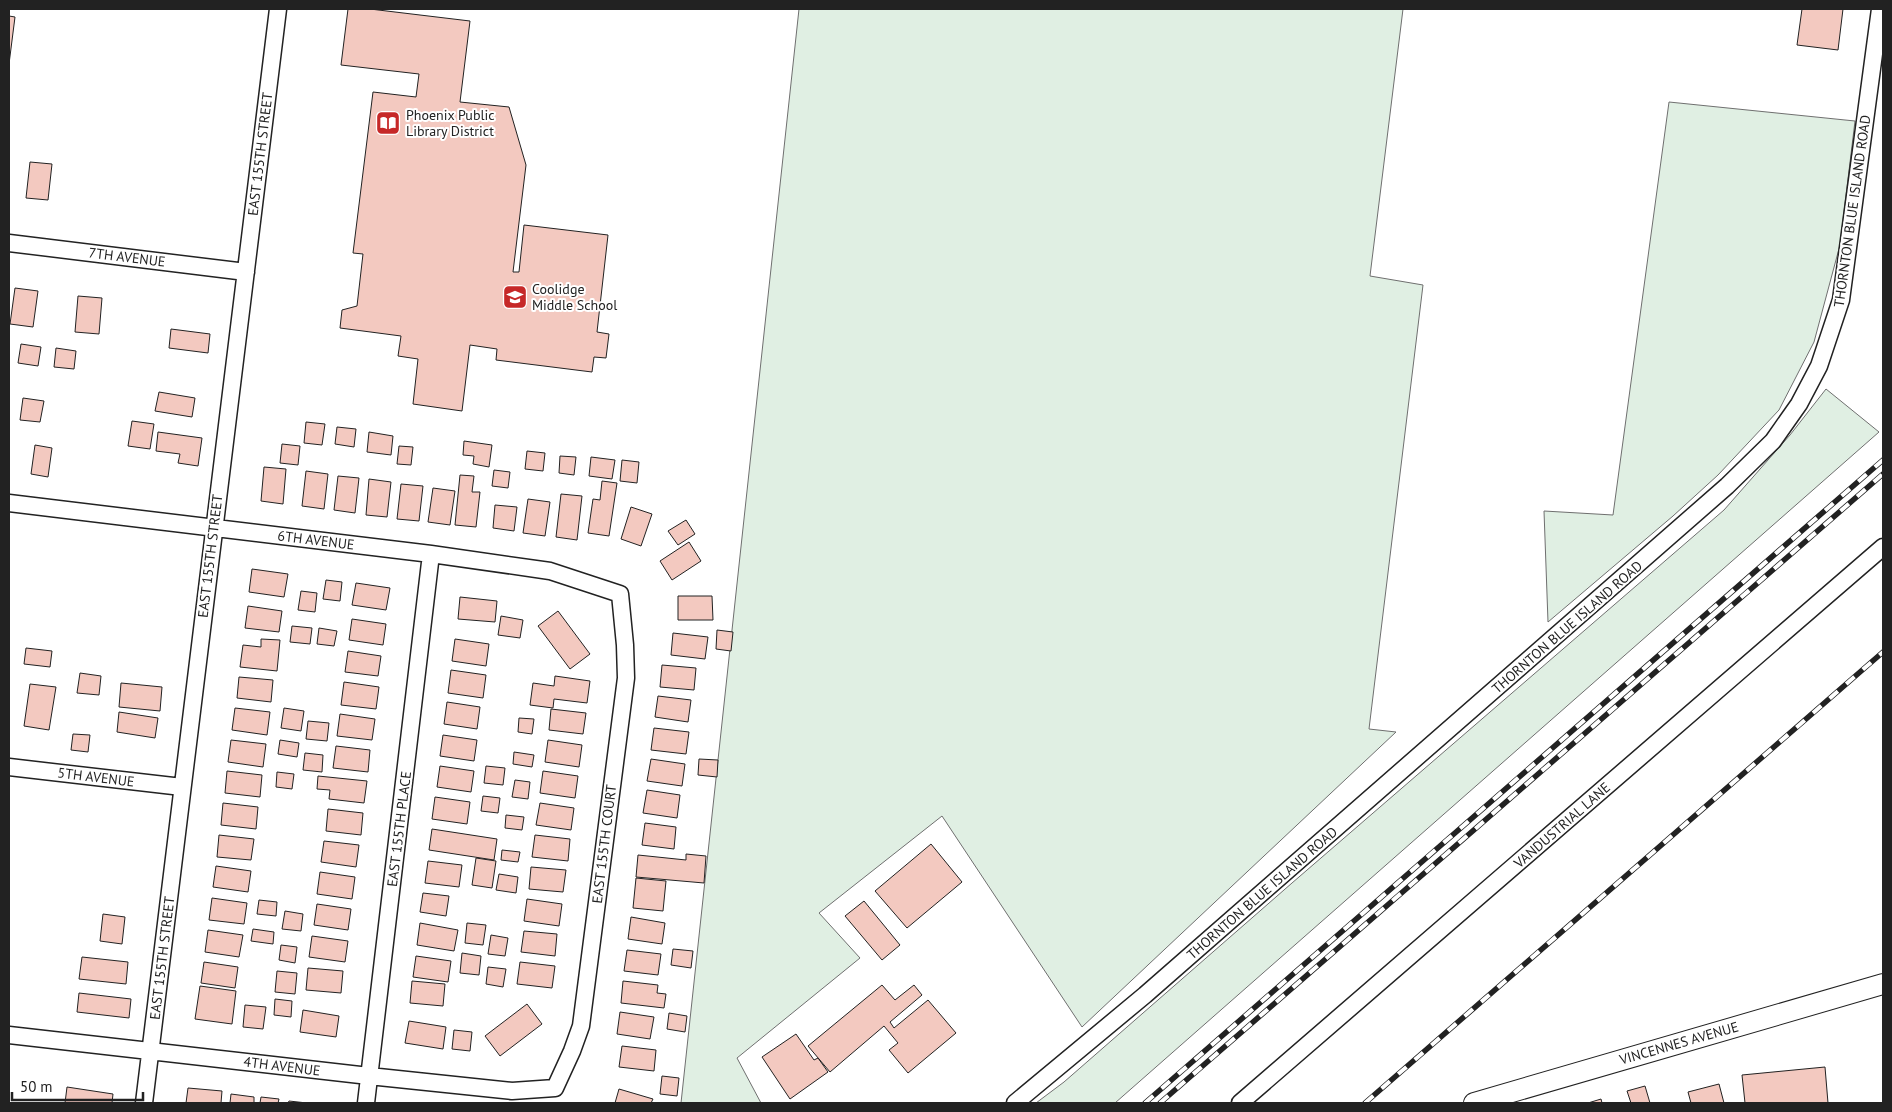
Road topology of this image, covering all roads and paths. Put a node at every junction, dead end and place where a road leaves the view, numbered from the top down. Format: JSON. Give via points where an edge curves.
{"nodes":[{"id":1,"x":278,"y":9,"type":"edge"},
{"id":2,"x":1880,"y":9,"type":"edge"},
{"id":3,"x":9,"y":243,"type":"edge"},
{"id":4,"x":246,"y":272,"type":"junction"},
{"id":5,"x":9,"y":503,"type":"edge"},
{"id":6,"x":214,"y":528,"type":"junction"},
{"id":7,"x":1883,"y":547,"type":"edge"},
{"id":8,"x":431,"y":554,"type":"junction"},
{"id":9,"x":620,"y":594,"type":"joint"},
{"id":10,"x":9,"y":767,"type":"edge"},
{"id":11,"x":182,"y":787,"type":"junction"},
{"id":12,"x":1883,"y":984,"type":"edge"},
{"id":13,"x":9,"y":1035,"type":"edge"},
{"id":14,"x":151,"y":1051,"type":"junction"},
{"id":15,"x":369,"y":1076,"type":"junction"},
{"id":16,"x":556,"y":1088,"type":"joint"},
{"id":17,"x":144,"y":1103,"type":"edge"},
{"id":18,"x":366,"y":1103,"type":"edge"},
{"id":19,"x":1015,"y":1103,"type":"edge"},
{"id":20,"x":1240,"y":1103,"type":"edge"},
{"id":21,"x":1474,"y":1103,"type":"edge"}],
"edges":[{"from":1,"to":4,"type":"street","name":"EAST 155TH STREET"},
{"from":2,"to":19,"type":"street","name":"THORNTON BLUE ISLAND ROAD","via":[[1841,300],[1819,366],[1799,404],[1773,441],[1697,513],[1145,995]]},
{"from":3,"to":4,"type":"street","name":"7TH AVENUE"},
{"from":4,"to":6,"type":"street","name":"EAST 155TH STREET"},
{"from":5,"to":6,"type":"street","name":"6TH AVENUE"},
{"from":6,"to":8,"type":"street","name":"6TH AVENUE"},
{"from":6,"to":11,"type":"street","name":"EAST 155TH STREET"},
{"from":7,"to":20,"type":"street","name":"VANDUSTRIAL LANE"},
{"from":8,"to":9,"type":"street","name":"6TH AVENUE","via":[[550,571]]},
{"from":8,"to":15,"type":"street","name":"EAST 155TH PLACE"},
{"from":9,"to":16,"type":"street","name":"EAST 155TH COURT","via":[[626,678],[581,1026]]},
{"from":10,"to":11,"type":"street","name":"5TH AVENUE"},
{"from":11,"to":14,"type":"street","name":"EAST 155TH STREET"},
{"from":12,"to":21,"type":"street","name":"VINCENNES AVENUE"},
{"from":13,"to":14,"type":"street","name":"4TH AVENUE"},
{"from":14,"to":15,"type":"street","name":"4TH AVENUE"},
{"from":14,"to":17,"type":"street","name":"EAST 155TH STREET"},
{"from":15,"to":16,"type":"street","name":"4TH AVENUE","via":[[512,1090]]},
{"from":15,"to":18,"type":"street","name":"EAST 155TH PLACE"}]}
